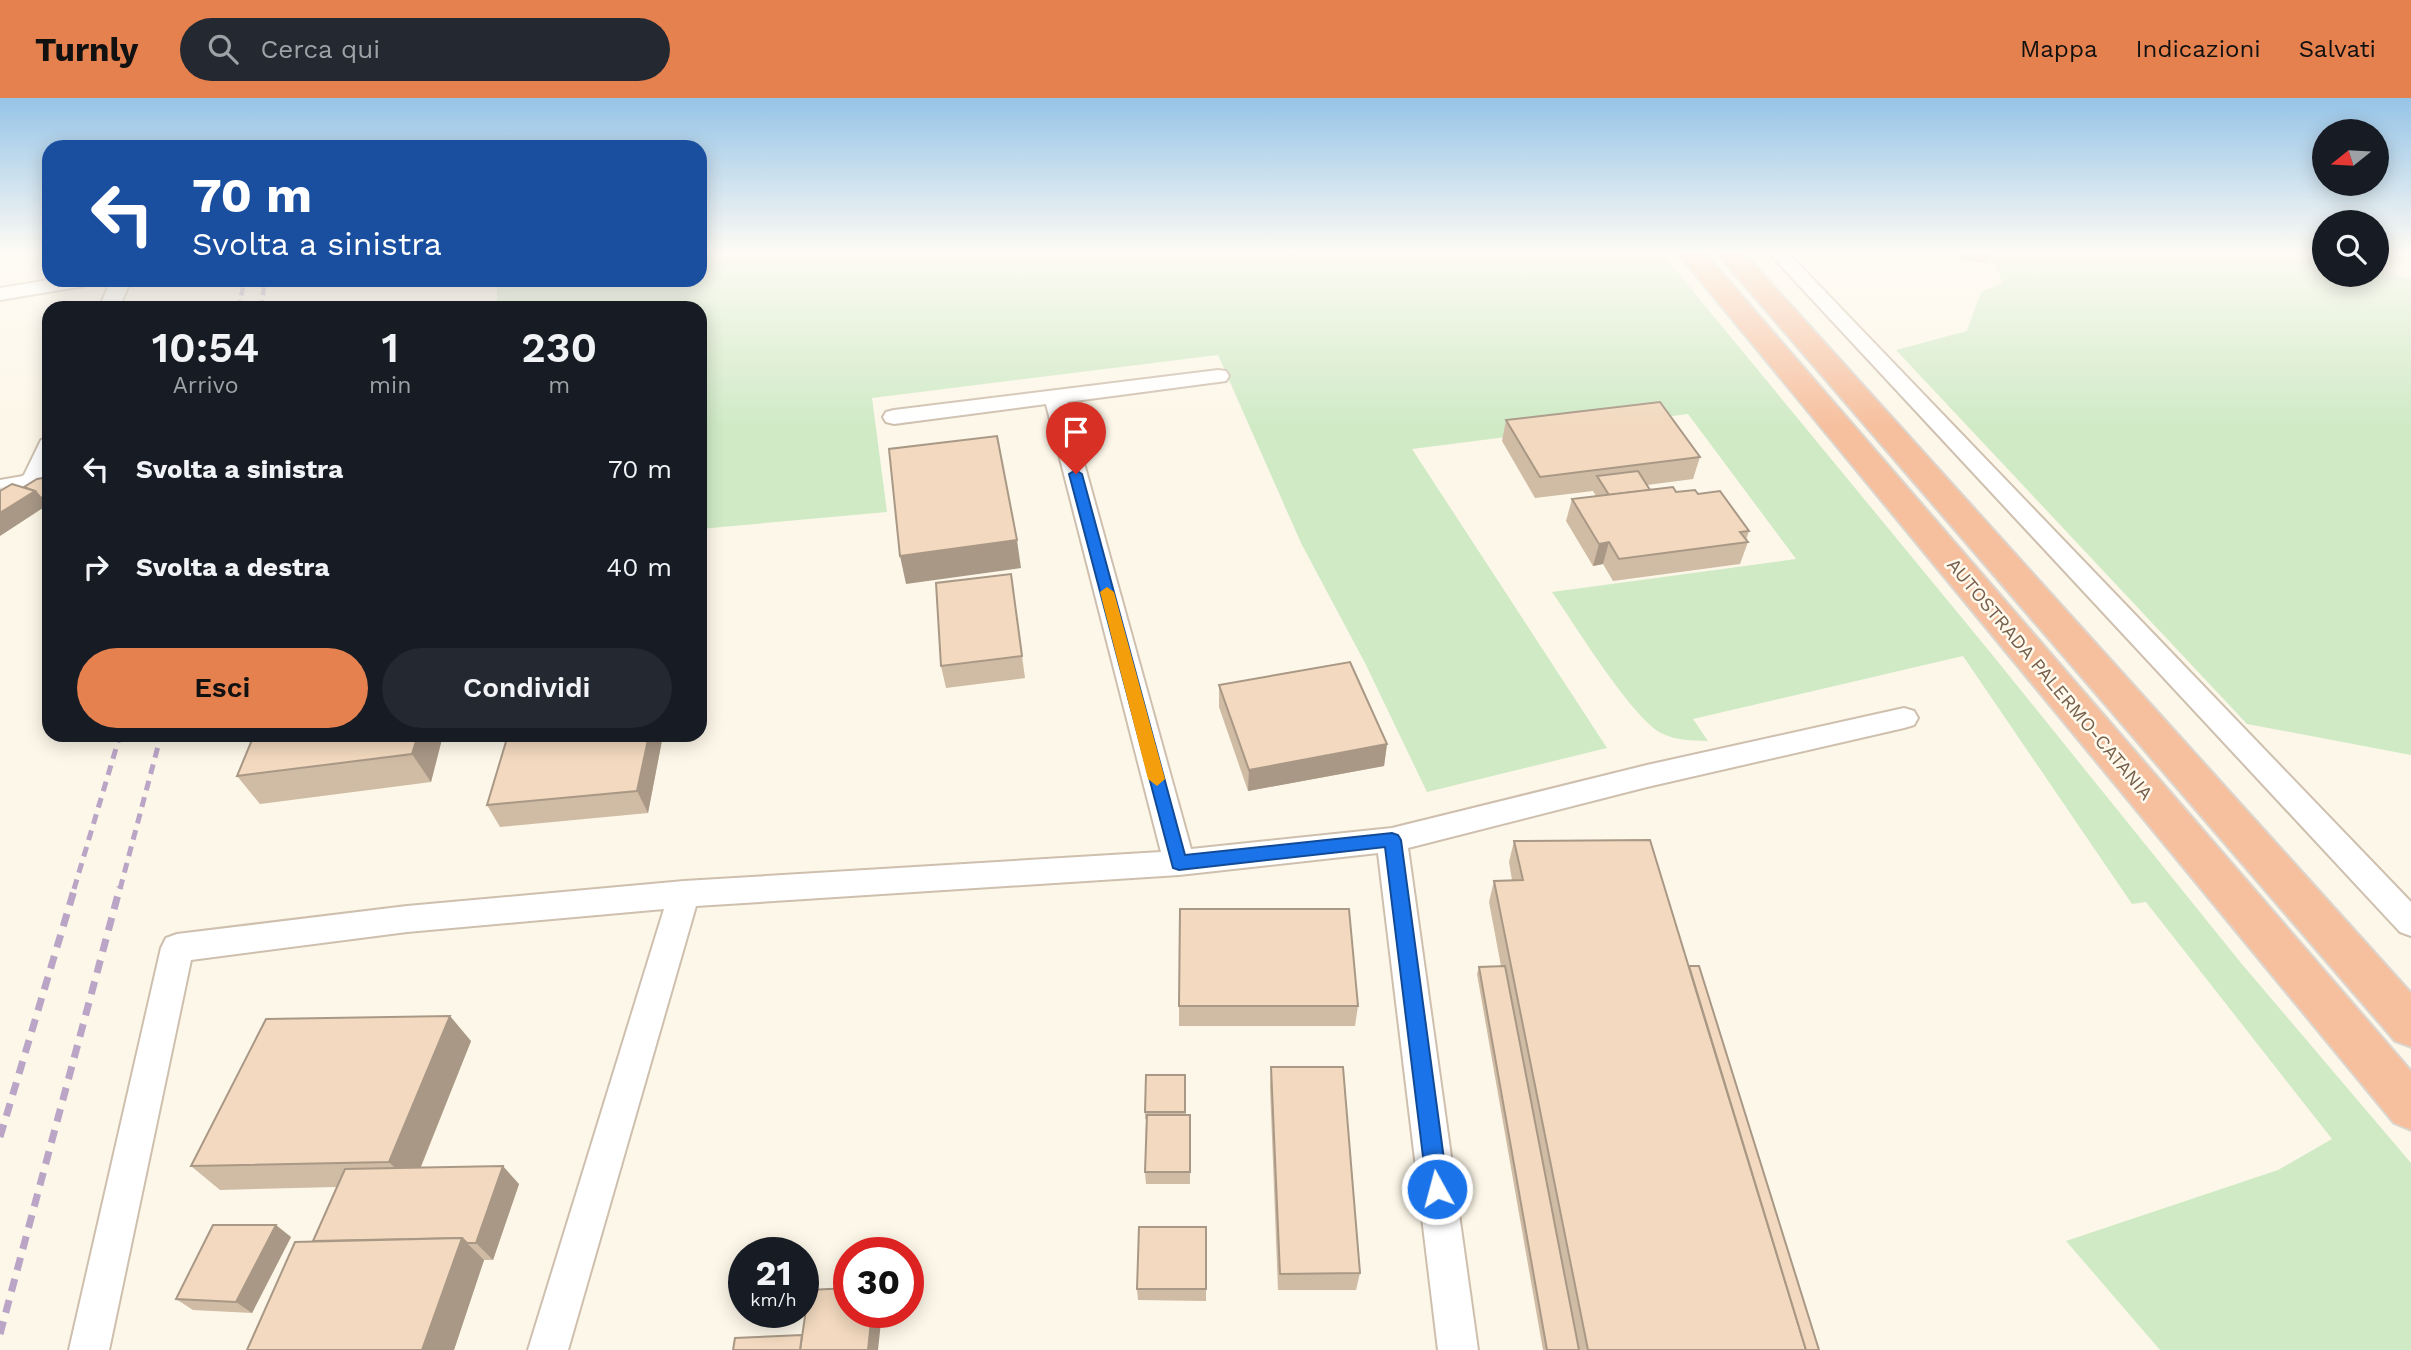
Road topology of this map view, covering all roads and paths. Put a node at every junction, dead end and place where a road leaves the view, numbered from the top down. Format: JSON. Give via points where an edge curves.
{"nodes":[{"id":1,"x":1738,"y":309,"type":"edge"},
{"id":2,"x":1779,"y":309,"type":"edge"},
{"id":3,"x":1831,"y":309,"type":"edge"},
{"id":4,"x":1218,"y":376,"type":"dead end"},
{"id":5,"x":1055,"y":397,"type":"junction"},
{"id":6,"x":894,"y":417,"type":"dead end"},
{"id":7,"x":42,"y":460,"type":"edge"},
{"id":8,"x":34,"y":478,"type":"junction"},
{"id":9,"x":0,"y":484,"type":"edge"},
{"id":10,"x":0,"y":499,"type":"edge"},
{"id":11,"x":1904,"y":718,"type":"dead end"},
{"id":12,"x":1392,"y":840,"type":"junction"},
{"id":13,"x":1179,"y":863,"type":"junction"},
{"id":14,"x":684,"y":894,"type":"junction"},
{"id":15,"x":2411,"y":923,"type":"edge"},
{"id":16,"x":2411,"y":1026,"type":"edge"},
{"id":17,"x":2411,"y":1107,"type":"edge"},
{"id":18,"x":89,"y":1350,"type":"edge"},
{"id":19,"x":548,"y":1350,"type":"edge"},
{"id":20,"x":1458,"y":1350,"type":"edge"}],
"edges":[{"from":1,"to":17,"type":"highway","name":"AUTOSTRADA PALERMO-CATANIA"},
{"from":2,"to":16,"type":"highway","name":"AUTOSTRADA PALERMO-CATANIA"},
{"from":3,"to":15,"type":"street"},
{"from":4,"to":5,"type":"street"},
{"from":5,"to":6,"type":"street"},
{"from":5,"to":13,"type":"street"},
{"from":7,"to":8,"type":"street"},
{"from":8,"to":9,"type":"lane"},
{"from":8,"to":10,"type":"street"},
{"from":11,"to":12,"type":"street"},
{"from":12,"to":13,"type":"street"},
{"from":12,"to":20,"type":"street"},
{"from":13,"to":14,"type":"street"},
{"from":14,"to":18,"type":"street","via":[[407,919],[177,948]]},
{"from":14,"to":19,"type":"street"}]}
